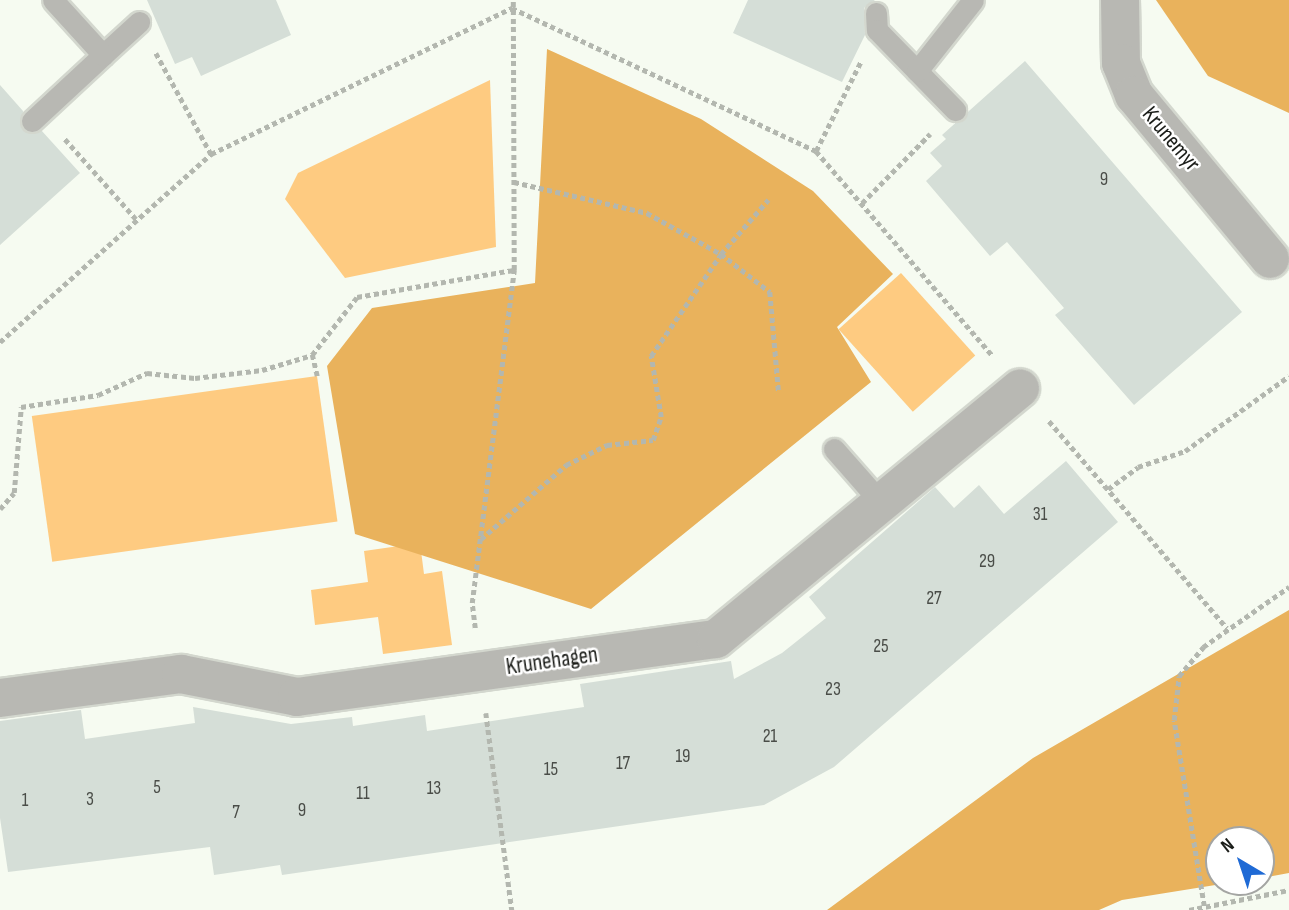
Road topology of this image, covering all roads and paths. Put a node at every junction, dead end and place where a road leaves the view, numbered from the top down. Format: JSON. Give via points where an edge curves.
{"nodes":[{"id":1,"x":53,"y":0,"type":"edge"},
{"id":2,"x":511,"y":0,"type":"edge"},
{"id":3,"x":973,"y":0,"type":"edge"},
{"id":4,"x":1120,"y":0,"type":"edge"},
{"id":5,"x":512,"y":8,"type":"junction"},
{"id":6,"x":139,"y":22,"type":"joint"},
{"id":7,"x":877,"y":22,"type":"joint"},
{"id":8,"x":103,"y":55,"type":"junction"},
{"id":9,"x":917,"y":71,"type":"junction"},
{"id":10,"x":955,"y":110,"type":"joint"},
{"id":11,"x":36,"y":115,"type":"joint"},
{"id":12,"x":816,"y":151,"type":"junction"},
{"id":13,"x":211,"y":154,"type":"junction"},
{"id":14,"x":514,"y":182,"type":"junction"},
{"id":15,"x":768,"y":200,"type":"dead end"},
{"id":16,"x":862,"y":203,"type":"junction"},
{"id":17,"x":136,"y":219,"type":"junction"},
{"id":18,"x":720,"y":254,"type":"junction"},
{"id":19,"x":1270,"y":259,"type":"dead end"},
{"id":20,"x":514,"y":270,"type":"junction"},
{"id":21,"x":0,"y":342,"type":"edge"},
{"id":22,"x":312,"y":355,"type":"junction"},
{"id":23,"x":317,"y":376,"type":"dead end"},
{"id":24,"x":1289,"y":376,"type":"edge"},
{"id":25,"x":1020,"y":388,"type":"junction"},
{"id":26,"x":779,"y":394,"type":"dead end"},
{"id":27,"x":834,"y":449,"type":"dead end"},
{"id":28,"x":1108,"y":489,"type":"junction"},
{"id":29,"x":884,"y":506,"type":"junction"},
{"id":30,"x":0,"y":509,"type":"edge"},
{"id":31,"x":480,"y":540,"type":"junction"},
{"id":32,"x":1289,"y":587,"type":"edge"},
{"id":33,"x":1227,"y":628,"type":"junction"},
{"id":34,"x":481,"y":671,"type":"junction"},
{"id":35,"x":0,"y":698,"type":"edge"},
{"id":36,"x":1289,"y":890,"type":"edge"},
{"id":37,"x":1205,"y":906,"type":"junction"},
{"id":38,"x":512,"y":910,"type":"edge"},
{"id":39,"x":1189,"y":910,"type":"edge"}],
"edges":[{"from":1,"to":8,"type":"lane"},
{"from":2,"to":5,"type":"path"},
{"from":3,"to":9,"type":"lane"},
{"from":4,"to":19,"type":"street","name":"Krunemyr","via":[[1121,63],[1134,94]]},
{"from":5,"to":12,"type":"path"},
{"from":5,"to":13,"type":"path"},
{"from":5,"to":14,"type":"path"},
{"from":6,"to":8,"type":"lane"},
{"from":6,"to":13,"type":"path"},
{"from":7,"to":9,"type":"lane"},
{"from":7,"to":12,"type":"path"},
{"from":8,"to":11,"type":"lane"},
{"from":9,"to":10,"type":"lane"},
{"from":10,"to":16,"type":"path"},
{"from":11,"to":17,"type":"path"},
{"from":12,"to":16,"type":"path"},
{"from":13,"to":17,"type":"path"},
{"from":14,"to":18,"type":"path","via":[[647,213]]},
{"from":14,"to":20,"type":"path"},
{"from":15,"to":18,"type":"path"},
{"from":16,"to":25,"type":"path"},
{"from":17,"to":21,"type":"path"},
{"from":18,"to":26,"type":"path","via":[[770,292]]},
{"from":18,"to":31,"type":"path","via":[[652,356],[661,418],[653,440],[607,445],[566,465]]},
{"from":20,"to":22,"type":"path","via":[[357,297]]},
{"from":20,"to":31,"type":"path"},
{"from":22,"to":23,"type":"path"},
{"from":22,"to":30,"type":"path","via":[[262,370],[195,378],[147,373],[98,395],[21,407],[14,493]]},
{"from":24,"to":28,"type":"path","via":[[1185,452],[1138,467]]},
{"from":25,"to":28,"type":"path"},
{"from":25,"to":29,"type":"street","name":"Krunehagen"},
{"from":27,"to":29,"type":"lane"},
{"from":28,"to":33,"type":"path"},
{"from":29,"to":34,"type":"street","name":"Krunehagen","via":[[716,639]]},
{"from":31,"to":34,"type":"path","via":[[472,603]]},
{"from":32,"to":33,"type":"path"},
{"from":33,"to":37,"type":"path","via":[[1179,676],[1174,720]]},
{"from":34,"to":35,"type":"street","name":"Krunehagen","via":[[297,698],[181,674]]},
{"from":34,"to":38,"type":"path"},
{"from":36,"to":37,"type":"path"},
{"from":37,"to":39,"type":"path"}]}
